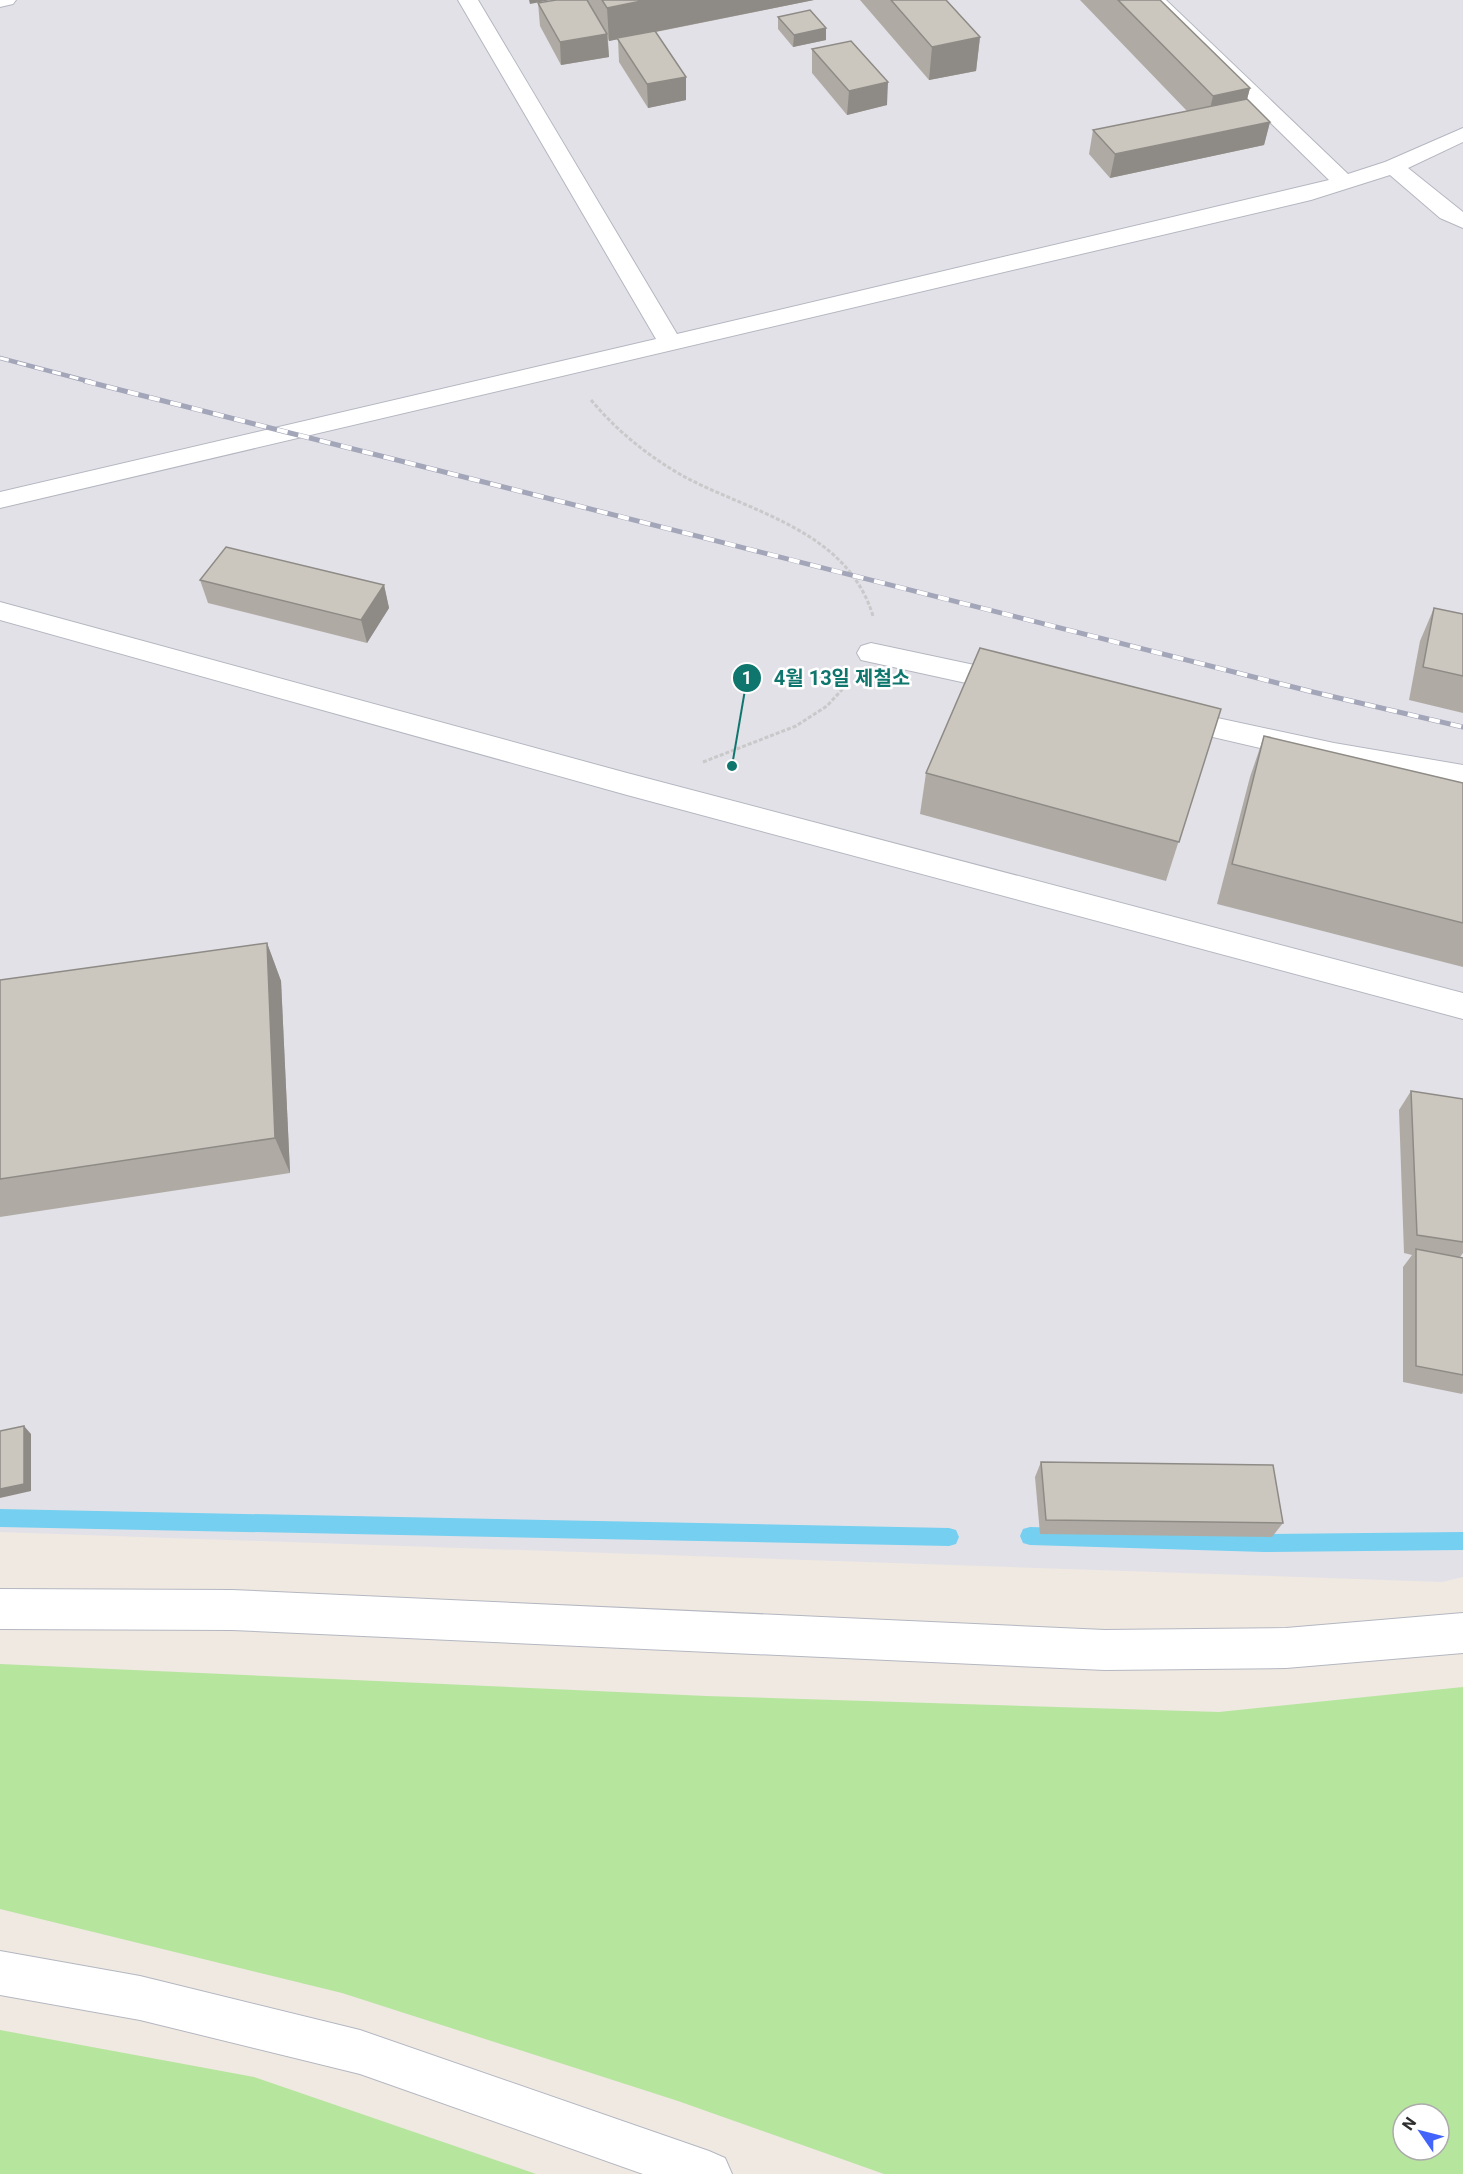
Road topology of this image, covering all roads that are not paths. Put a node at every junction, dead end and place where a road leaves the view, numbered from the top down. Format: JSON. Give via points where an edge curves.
{"nodes":[{"id":1,"x":6,"y":0,"type":"edge"},
{"id":2,"x":468,"y":0,"type":"edge"},
{"id":3,"x":1155,"y":0,"type":"edge"},
{"id":4,"x":0,"y":1,"type":"edge"},
{"id":5,"x":1463,"y":134,"type":"edge"},
{"id":6,"x":1393,"y":167,"type":"junction"},
{"id":7,"x":1345,"y":184,"type":"junction"},
{"id":8,"x":1463,"y":221,"type":"edge"},
{"id":9,"x":670,"y":343,"type":"junction"},
{"id":10,"x":0,"y":500,"type":"edge"},
{"id":11,"x":0,"y":611,"type":"edge"},
{"id":12,"x":872,"y":652,"type":"road end"},
{"id":13,"x":1034,"y":688,"type":"edge"},
{"id":14,"x":1149,"y":714,"type":"edge"},
{"id":15,"x":1463,"y":776,"type":"edge"},
{"id":16,"x":1463,"y":1006,"type":"edge"},
{"id":17,"x":0,"y":1608,"type":"edge"},
{"id":18,"x":1463,"y":1633,"type":"edge"},
{"id":19,"x":0,"y":1973,"type":"edge"},
{"id":20,"x":709,"y":2174,"type":"edge"}],
"edges":[{"from":1,"to":4,"type":"street"},
{"from":2,"to":9,"type":"street"},
{"from":3,"to":7,"type":"street"},
{"from":5,"to":6,"type":"street"},
{"from":6,"to":7,"type":"street"},
{"from":6,"to":8,"type":"street"},
{"from":7,"to":9,"type":"street"},
{"from":9,"to":10,"type":"street"},
{"from":11,"to":16,"type":"street","via":[[627,784]]},
{"from":12,"to":13,"type":"street"},
{"from":14,"to":15,"type":"street","via":[[1334,754]]},
{"from":17,"to":18,"type":"street","via":[[232,1610],[1105,1650],[1286,1648]]},
{"from":19,"to":20,"type":"street","via":[[140,1998],[360,2052]]}]}
